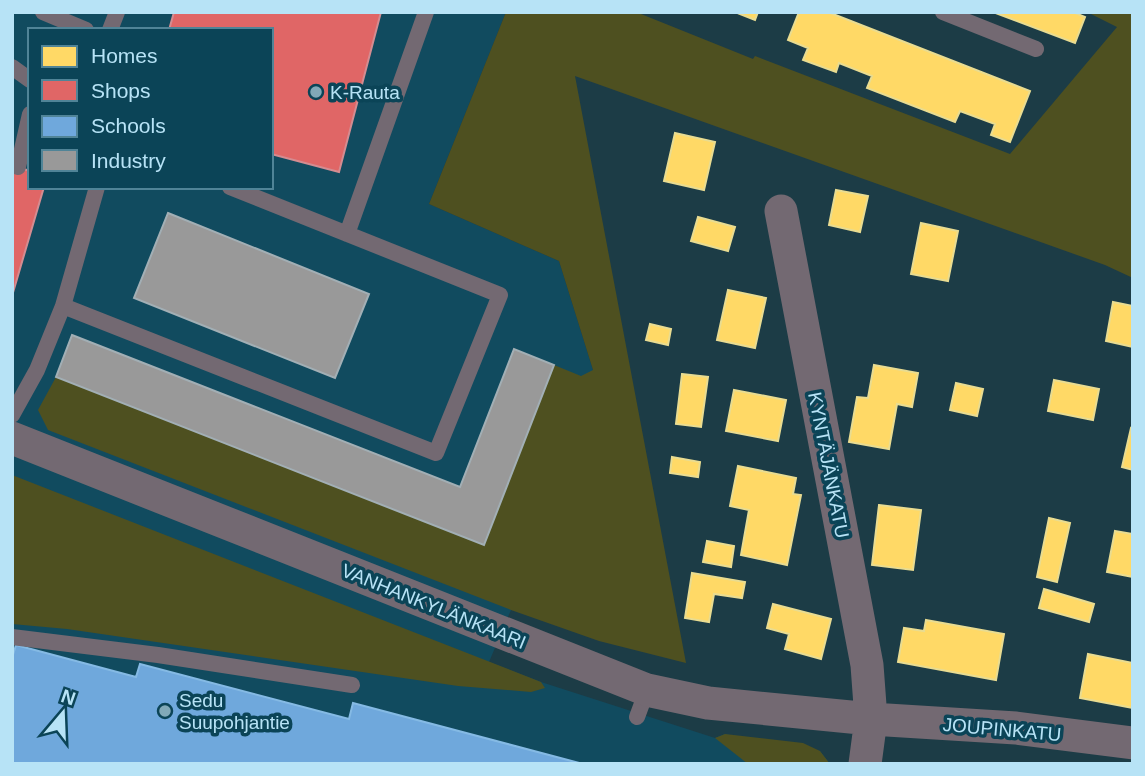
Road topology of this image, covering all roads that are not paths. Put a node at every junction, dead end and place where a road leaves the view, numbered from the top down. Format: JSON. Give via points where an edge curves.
{"nodes":[{"id":1,"x":43,"y":12,"type":"edge"},
{"id":2,"x":426,"y":12,"type":"edge"},
{"id":3,"x":943,"y":12,"type":"edge"},
{"id":4,"x":81,"y":28,"type":"edge"},
{"id":5,"x":1036,"y":49,"type":"dead end"},
{"id":6,"x":12,"y":67,"type":"edge"},
{"id":7,"x":28,"y":79,"type":"edge"},
{"id":8,"x":28,"y":117,"type":"edge"},
{"id":9,"x":19,"y":133,"type":"edge"},
{"id":10,"x":18,"y":167,"type":"dead end"},
{"id":11,"x":96,"y":189,"type":"edge"},
{"id":12,"x":234,"y":189,"type":"edge"},
{"id":13,"x":781,"y":211,"type":"dead end"},
{"id":14,"x":347,"y":234,"type":"junction"},
{"id":15,"x":63,"y":306,"type":"junction"},
{"id":16,"x":12,"y":415,"type":"edge"},
{"id":17,"x":12,"y":438,"type":"edge"},
{"id":18,"x":12,"y":637,"type":"edge"},
{"id":19,"x":352,"y":685,"type":"dead end"},
{"id":20,"x":871,"y":719,"type":"junction"},
{"id":21,"x":1133,"y":743,"type":"edge"},
{"id":22,"x":865,"y":764,"type":"edge"}],
"edges":[{"from":1,"to":4,"type":"lane"},
{"from":2,"to":14,"type":"lane"},
{"from":3,"to":5,"type":"lane"},
{"from":6,"to":7,"type":"lane"},
{"from":8,"to":9,"type":"lane"},
{"from":9,"to":10,"type":"lane"},
{"from":11,"to":15,"type":"lane"},
{"from":12,"to":14,"type":"lane"},
{"from":13,"to":20,"type":"street","name":"KYNTÄJÄNKATU","via":[[867,665]]},
{"from":14,"to":15,"type":"lane","via":[[500,295],[436,453]]},
{"from":15,"to":16,"type":"lane","via":[[37,370]]},
{"from":17,"to":20,"type":"street","name":"VANHANKYLÄNKAARI","via":[[642,704],[708,703]]},
{"from":18,"to":19,"type":"lane"},
{"from":20,"to":21,"type":"street","name":"JOUPINKATU","via":[[1016,728]]},
{"from":20,"to":22,"type":"street","name":"KYNTÄJÄNKATU"}]}
